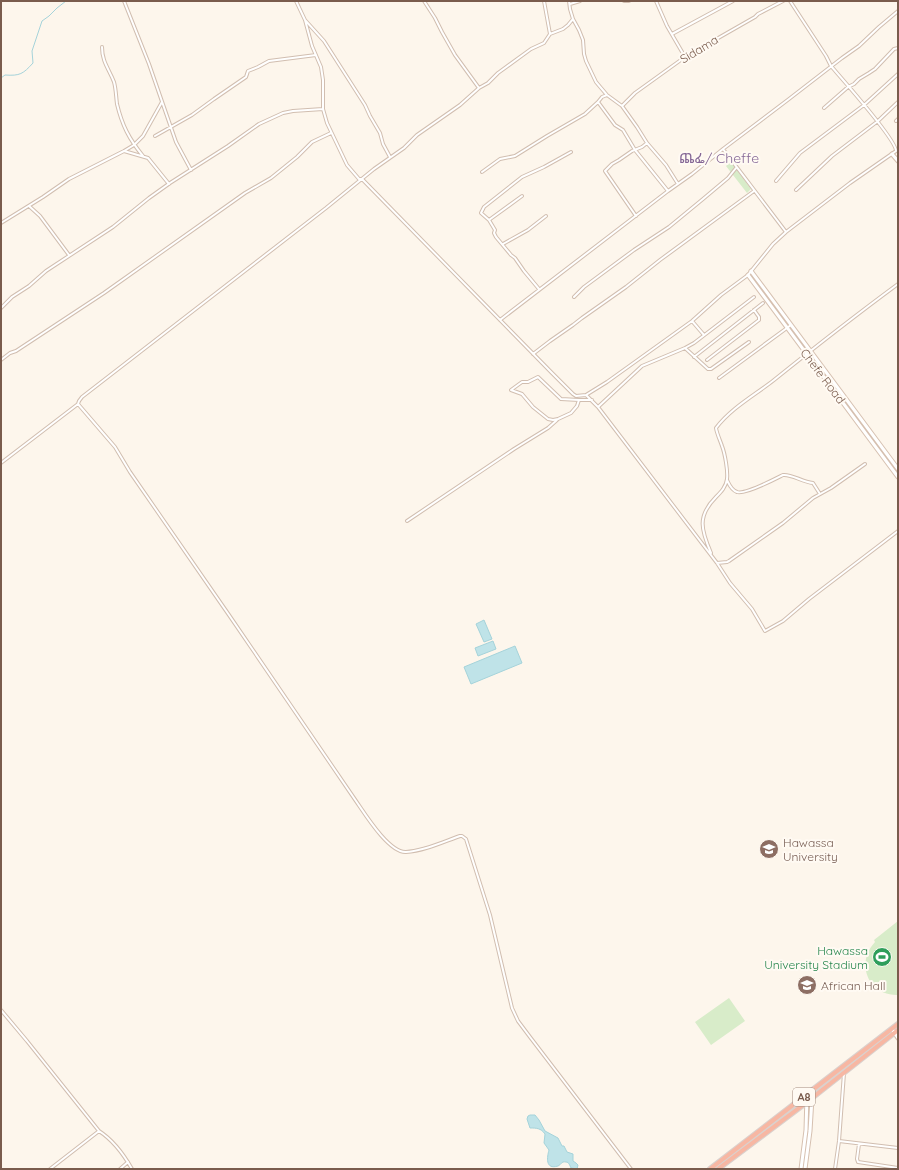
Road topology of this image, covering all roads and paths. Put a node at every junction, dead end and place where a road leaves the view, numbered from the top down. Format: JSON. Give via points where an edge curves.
{"nodes":[{"id":1,"x":124,"y":1,"type":"edge"},
{"id":2,"x":296,"y":1,"type":"edge"},
{"id":3,"x":424,"y":1,"type":"edge"},
{"id":4,"x":544,"y":1,"type":"edge"},
{"id":5,"x":580,"y":1,"type":"edge"},
{"id":6,"x":624,"y":1,"type":"edge"},
{"id":7,"x":629,"y":1,"type":"edge"},
{"id":8,"x":656,"y":1,"type":"edge"},
{"id":9,"x":733,"y":1,"type":"edge"},
{"id":10,"x":783,"y":1,"type":"edge"},
{"id":11,"x":790,"y":1,"type":"edge"},
{"id":12,"x":569,"y":2,"type":"edge"},
{"id":13,"x":898,"y":11,"type":"edge"},
{"id":14,"x":573,"y":19,"type":"junction"},
{"id":15,"x":305,"y":20,"type":"junction"},
{"id":16,"x":550,"y":34,"type":"junction"},
{"id":17,"x":672,"y":34,"type":"junction"},
{"id":18,"x":102,"y":47,"type":"dead end"},
{"id":19,"x":898,"y":48,"type":"edge"},
{"id":20,"x":316,"y":55,"type":"junction"},
{"id":21,"x":685,"y":57,"type":"junction"},
{"id":22,"x":831,"y":66,"type":"junction"},
{"id":23,"x":898,"y":74,"type":"edge"},
{"id":24,"x":848,"y":87,"type":"junction"},
{"id":25,"x":479,"y":88,"type":"junction"},
{"id":26,"x":607,"y":94,"type":"junction"},
{"id":27,"x":162,"y":102,"type":"junction"},
{"id":28,"x":598,"y":102,"type":"junction"},
{"id":29,"x":898,"y":102,"type":"edge"},
{"id":30,"x":864,"y":105,"type":"junction"},
{"id":31,"x":622,"y":106,"type":"junction"},
{"id":32,"x":824,"y":108,"type":"dead end"},
{"id":33,"x":323,"y":109,"type":"junction"},
{"id":34,"x":878,"y":121,"type":"junction"},
{"id":35,"x":171,"y":127,"type":"junction"},
{"id":36,"x":331,"y":133,"type":"junction"},
{"id":37,"x":155,"y":136,"type":"dead end"},
{"id":38,"x":647,"y":143,"type":"junction"},
{"id":39,"x":134,"y":145,"type":"junction"},
{"id":40,"x":723,"y":149,"type":"junction"},
{"id":41,"x":635,"y":150,"type":"junction"},
{"id":42,"x":897,"y":150,"type":"edge"},
{"id":43,"x":124,"y":151,"type":"junction"},
{"id":44,"x":571,"y":152,"type":"dead end"},
{"id":45,"x":892,"y":154,"type":"junction"},
{"id":46,"x":143,"y":156,"type":"junction"},
{"id":47,"x":390,"y":158,"type":"junction"},
{"id":48,"x":898,"y":161,"type":"edge"},
{"id":49,"x":736,"y":168,"type":"junction"},
{"id":50,"x":191,"y":170,"type":"junction"},
{"id":51,"x":482,"y":172,"type":"dead end"},
{"id":52,"x":362,"y":180,"type":"junction"},
{"id":53,"x":776,"y":181,"type":"dead end"},
{"id":54,"x":168,"y":184,"type":"junction"},
{"id":55,"x":678,"y":184,"type":"junction"},
{"id":56,"x":796,"y":190,"type":"dead end"},
{"id":57,"x":668,"y":191,"type":"junction"},
{"id":58,"x":754,"y":191,"type":"junction"},
{"id":59,"x":522,"y":196,"type":"dead end"},
{"id":60,"x":29,"y":206,"type":"junction"},
{"id":61,"x":546,"y":216,"type":"dead end"},
{"id":62,"x":636,"y":216,"type":"junction"},
{"id":63,"x":489,"y":220,"type":"junction"},
{"id":64,"x":1,"y":223,"type":"edge"},
{"id":65,"x":786,"y":232,"type":"junction"},
{"id":66,"x":503,"y":244,"type":"junction"},
{"id":67,"x":69,"y":255,"type":"junction"},
{"id":68,"x":751,"y":271,"type":"junction"},
{"id":69,"x":748,"y":275,"type":"junction"},
{"id":70,"x":898,"y":284,"type":"edge"},
{"id":71,"x":539,"y":290,"type":"junction"},
{"id":72,"x":574,"y":297,"type":"dead end"},
{"id":73,"x":754,"y":297,"type":"dead end"},
{"id":74,"x":763,"y":303,"type":"dead end"},
{"id":75,"x":1,"y":308,"type":"edge"},
{"id":76,"x":754,"y":310,"type":"junction"},
{"id":77,"x":500,"y":320,"type":"junction"},
{"id":78,"x":692,"y":321,"type":"junction"},
{"id":79,"x":791,"y":325,"type":"junction"},
{"id":80,"x":787,"y":328,"type":"junction"},
{"id":81,"x":704,"y":335,"type":"junction"},
{"id":82,"x":749,"y":342,"type":"dead end"},
{"id":83,"x":685,"y":348,"type":"junction"},
{"id":84,"x":810,"y":351,"type":"junction"},
{"id":85,"x":533,"y":354,"type":"junction"},
{"id":86,"x":806,"y":354,"type":"junction"},
{"id":87,"x":694,"y":357,"type":"junction"},
{"id":88,"x":1,"y":360,"type":"edge"},
{"id":89,"x":707,"y":360,"type":"dead end"},
{"id":90,"x":719,"y":378,"type":"dead end"},
{"id":91,"x":586,"y":395,"type":"junction"},
{"id":92,"x":579,"y":400,"type":"junction"},
{"id":93,"x":592,"y":400,"type":"junction"},
{"id":94,"x":78,"y":404,"type":"junction"},
{"id":95,"x":598,"y":407,"type":"junction"},
{"id":96,"x":558,"y":419,"type":"junction"},
{"id":97,"x":1,"y":463,"type":"edge"},
{"id":98,"x":865,"y":464,"type":"dead end"},
{"id":99,"x":898,"y":469,"type":"edge"},
{"id":100,"x":898,"y":477,"type":"edge"},
{"id":101,"x":727,"y":479,"type":"junction"},
{"id":102,"x":820,"y":494,"type":"junction"},
{"id":103,"x":407,"y":521,"type":"dead end"},
{"id":104,"x":898,"y":531,"type":"edge"},
{"id":105,"x":712,"y":556,"type":"junction"},
{"id":106,"x":717,"y":563,"type":"junction"},
{"id":107,"x":1,"y":1010,"type":"edge"},
{"id":108,"x":896,"y":1030,"type":"edge"},
{"id":109,"x":898,"y":1038,"type":"edge"},
{"id":110,"x":844,"y":1072,"type":"junction"},
{"id":111,"x":807,"y":1095,"type":"junction"},
{"id":112,"x":812,"y":1098,"type":"junction"},
{"id":113,"x":807,"y":1102,"type":"junction"},
{"id":114,"x":808,"y":1130,"type":"junction"},
{"id":115,"x":100,"y":1131,"type":"junction"},
{"id":116,"x":839,"y":1141,"type":"junction"},
{"id":117,"x":859,"y":1144,"type":"junction"},
{"id":118,"x":898,"y":1148,"type":"edge"},
{"id":119,"x":128,"y":1162,"type":"junction"},
{"id":120,"x":898,"y":1168,"type":"edge"},
{"id":121,"x":50,"y":1169,"type":"edge"},
{"id":122,"x":120,"y":1169,"type":"edge"},
{"id":123,"x":132,"y":1169,"type":"edge"},
{"id":124,"x":631,"y":1169,"type":"edge"},
{"id":125,"x":710,"y":1169,"type":"edge"},
{"id":126,"x":718,"y":1169,"type":"edge"},
{"id":127,"x":801,"y":1169,"type":"edge"},
{"id":128,"x":805,"y":1169,"type":"edge"},
{"id":129,"x":835,"y":1169,"type":"edge"}],
"edges":[{"from":1,"to":27,"type":"street"},
{"from":2,"to":15,"type":"street"},
{"from":3,"to":25,"type":"street","via":[[455,55]]},
{"from":4,"to":16,"type":"street"},
{"from":5,"to":12,"type":"street"},
{"from":6,"to":7,"type":"street"},
{"from":8,"to":17,"type":"street"},
{"from":9,"to":17,"type":"street"},
{"from":10,"to":21,"type":"street","name":"Sidama"},
{"from":11,"to":22,"type":"street"},
{"from":12,"to":14,"type":"street"},
{"from":13,"to":22,"type":"street","via":[[859,46]]},
{"from":14,"to":16,"type":"street","via":[[563,29]]},
{"from":14,"to":26,"type":"street","via":[[583,40],[584,54],[591,73]]},
{"from":15,"to":20,"type":"street"},
{"from":15,"to":47,"type":"street","via":[[324,41],[365,105]]},
{"from":16,"to":25,"type":"street","via":[[544,43],[530,49]]},
{"from":17,"to":21,"type":"street"},
{"from":18,"to":39,"type":"street","via":[[104,61],[114,83],[121,120]]},
{"from":19,"to":24,"type":"street"},
{"from":20,"to":33,"type":"street","via":[[323,80]]},
{"from":20,"to":35,"type":"street","via":[[269,61],[248,71],[246,77]]},
{"from":21,"to":31,"type":"street","name":"Sidama","via":[[635,93]]},
{"from":22,"to":24,"type":"street"},
{"from":22,"to":40,"type":"street"},
{"from":23,"to":30,"type":"street"},
{"from":24,"to":30,"type":"street"},
{"from":24,"to":32,"type":"street"},
{"from":25,"to":47,"type":"street"},
{"from":26,"to":28,"type":"street"},
{"from":26,"to":31,"type":"street"},
{"from":27,"to":35,"type":"street"},
{"from":27,"to":39,"type":"street","via":[[143,136]]},
{"from":28,"to":41,"type":"street","via":[[615,125],[623,130]]},
{"from":28,"to":51,"type":"street","via":[[570,124],[515,156],[500,159]]},
{"from":29,"to":34,"type":"street"},
{"from":30,"to":34,"type":"street"},
{"from":30,"to":53,"type":"street","via":[[800,153]]},
{"from":31,"to":38,"type":"street"},
{"from":33,"to":36,"type":"street"},
{"from":33,"to":50,"type":"street","via":[[293,111],[276,116],[259,124]]},
{"from":34,"to":42,"type":"street"},
{"from":34,"to":56,"type":"street","via":[[832,156]]},
{"from":35,"to":37,"type":"street"},
{"from":35,"to":50,"type":"street"},
{"from":36,"to":52,"type":"street","via":[[347,164],[359,180]]},
{"from":36,"to":88,"type":"street","via":[[312,142],[271,178],[245,193],[104,293]]},
{"from":38,"to":41,"type":"street"},
{"from":38,"to":55,"type":"street"},
{"from":39,"to":43,"type":"street"},
{"from":39,"to":46,"type":"street"},
{"from":40,"to":49,"type":"street"},
{"from":40,"to":55,"type":"street"},
{"from":41,"to":57,"type":"street"},
{"from":41,"to":62,"type":"street","via":[[605,171]]},
{"from":42,"to":45,"type":"street"},
{"from":43,"to":46,"type":"street"},
{"from":43,"to":60,"type":"street","via":[[68,179]]},
{"from":44,"to":63,"type":"street","via":[[522,177],[484,208],[481,213]]},
{"from":45,"to":48,"type":"street"},
{"from":45,"to":65,"type":"street"},
{"from":46,"to":54,"type":"street","via":[[150,160]]},
{"from":47,"to":52,"type":"street"},
{"from":49,"to":58,"type":"street"},
{"from":49,"to":72,"type":"street","via":[[728,178],[669,227],[616,263]]},
{"from":50,"to":54,"type":"street"},
{"from":52,"to":77,"type":"street"},
{"from":52,"to":94,"type":"street","via":[[82,397]]},
{"from":54,"to":67,"type":"street","via":[[113,227]]},
{"from":55,"to":57,"type":"street"},
{"from":57,"to":62,"type":"street"},
{"from":58,"to":65,"type":"street"},
{"from":58,"to":85,"type":"street"},
{"from":59,"to":63,"type":"street"},
{"from":60,"to":64,"type":"street"},
{"from":60,"to":67,"type":"street","via":[[40,216]]},
{"from":61,"to":66,"type":"street"},
{"from":62,"to":71,"type":"street"},
{"from":63,"to":66,"type":"street","via":[[495,230],[494,233]]},
{"from":65,"to":68,"type":"street"},
{"from":66,"to":71,"type":"street"},
{"from":67,"to":75,"type":"street"},
{"from":68,"to":69,"type":"street"},
{"from":68,"to":79,"type":"street","name":"Chefe Road"},
{"from":69,"to":78,"type":"street","via":[[721,294]]},
{"from":69,"to":80,"type":"street","name":"Chefe Road"},
{"from":70,"to":84,"type":"street"},
{"from":71,"to":77,"type":"street"},
{"from":73,"to":81,"type":"street"},
{"from":74,"to":76,"type":"street"},
{"from":76,"to":87,"type":"street"},
{"from":76,"to":89,"type":"street","via":[[760,317],[759,320]]},
{"from":77,"to":85,"type":"street"},
{"from":78,"to":81,"type":"street"},
{"from":78,"to":91,"type":"street"},
{"from":79,"to":80,"type":"street"},
{"from":79,"to":84,"type":"street","name":"Chefe Road"},
{"from":80,"to":86,"type":"street","name":"Chefe Road"},
{"from":80,"to":90,"type":"street"},
{"from":81,"to":83,"type":"street"},
{"from":82,"to":87,"type":"street","via":[[712,369],[708,369]]},
{"from":83,"to":87,"type":"street"},
{"from":83,"to":95,"type":"street","via":[[642,366]]},
{"from":84,"to":86,"type":"street"},
{"from":84,"to":99,"type":"street","name":"Chefe Road"},
{"from":85,"to":91,"type":"street","via":[[573,394]]},
{"from":86,"to":100,"type":"street","name":"Chefe Road"},
{"from":86,"to":101,"type":"street","via":[[730,413],[716,428]]},
{"from":91,"to":93,"type":"street"},
{"from":92,"to":93,"type":"street"},
{"from":92,"to":96,"type":"street","via":[[571,413]]},
{"from":92,"to":96,"type":"street","via":[[561,399],[538,377],[522,382],[510,390],[522,394],[548,419]]},
{"from":93,"to":95,"type":"street"},
{"from":94,"to":97,"type":"street"},
{"from":94,"to":124,"type":"street","via":[[115,446],[130,472],[385,840],[396,849],[405,852],[460,836],[466,839],[490,915],[516,1017]]},
{"from":95,"to":105,"type":"street"},
{"from":96,"to":103,"type":"street"},
{"from":98,"to":102,"type":"street"},
{"from":101,"to":102,"type":"street","via":[[733,490],[742,492],[787,474],[801,481],[813,483]]},
{"from":101,"to":105,"type":"street","via":[[722,491],[704,514],[703,531]]},
{"from":102,"to":106,"type":"street","via":[[729,561]]},
{"from":104,"to":106,"type":"street","via":[[783,621],[766,631]]},
{"from":105,"to":106,"type":"street"},
{"from":107,"to":115,"type":"street"},
{"from":108,"to":109,"type":"street"},
{"from":108,"to":110,"type":"highway","number":"A8"},
{"from":108,"to":111,"type":"highway","number":"A8"},
{"from":110,"to":112,"type":"highway","number":"A8"},
{"from":110,"to":116,"type":"street"},
{"from":111,"to":112,"type":"street"},
{"from":111,"to":113,"type":"street"},
{"from":111,"to":125,"type":"highway","number":"A8"},
{"from":112,"to":113,"type":"highway","number":"A8"},
{"from":112,"to":114,"type":"street"},
{"from":113,"to":114,"type":"street"},
{"from":113,"to":126,"type":"highway","number":"A8"},
{"from":114,"to":127,"type":"street"},
{"from":114,"to":128,"type":"street"},
{"from":115,"to":119,"type":"street","via":[[111,1140]]},
{"from":115,"to":121,"type":"street"},
{"from":116,"to":117,"type":"street"},
{"from":116,"to":129,"type":"street"},
{"from":117,"to":118,"type":"street"},
{"from":117,"to":120,"type":"street","via":[[858,1162]]},
{"from":119,"to":122,"type":"street"},
{"from":119,"to":123,"type":"street"}]}
